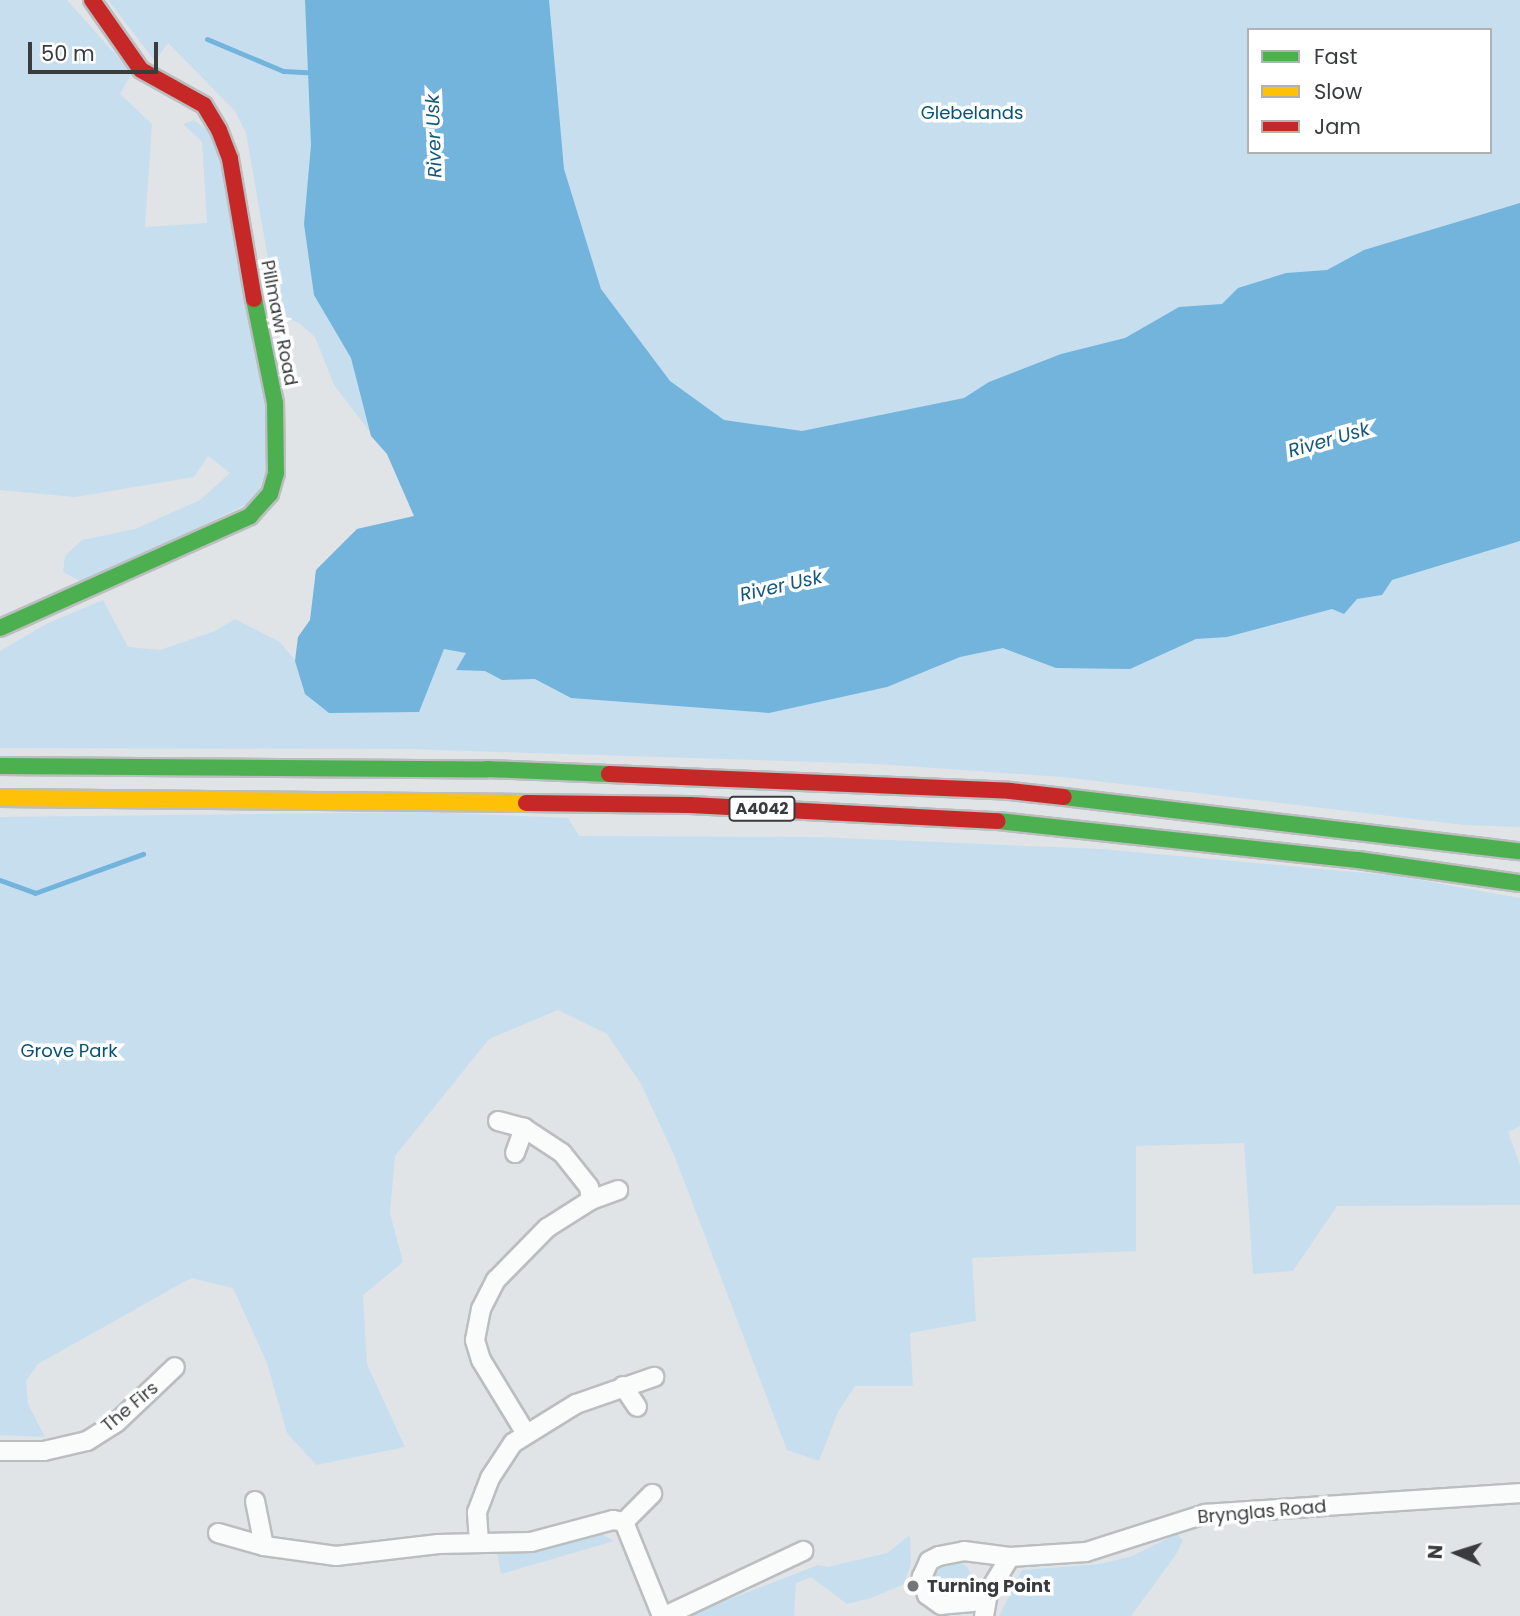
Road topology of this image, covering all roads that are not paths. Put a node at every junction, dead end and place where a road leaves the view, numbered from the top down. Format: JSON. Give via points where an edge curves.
{"nodes":[{"id":1,"x":92,"y":0,"type":"edge"},
{"id":2,"x":0,"y":628,"type":"edge"},
{"id":3,"x":0,"y":766,"type":"edge"},
{"id":4,"x":0,"y":798,"type":"edge"},
{"id":5,"x":1520,"y":851,"type":"edge"},
{"id":6,"x":1520,"y":883,"type":"edge"},
{"id":7,"x":498,"y":1121,"type":"dead end"},
{"id":8,"x":524,"y":1128,"type":"junction"},
{"id":9,"x":516,"y":1153,"type":"dead end"},
{"id":10,"x":618,"y":1190,"type":"dead end"},
{"id":11,"x":590,"y":1200,"type":"junction"},
{"id":12,"x":175,"y":1367,"type":"dead end"},
{"id":13,"x":654,"y":1377,"type":"dead end"},
{"id":14,"x":623,"y":1386,"type":"junction"},
{"id":15,"x":637,"y":1407,"type":"dead end"},
{"id":16,"x":525,"y":1432,"type":"junction"},
{"id":17,"x":0,"y":1451,"type":"edge"},
{"id":18,"x":1520,"y":1493,"type":"edge"},
{"id":19,"x":652,"y":1494,"type":"dead end"},
{"id":20,"x":255,"y":1501,"type":"dead end"},
{"id":21,"x":624,"y":1522,"type":"junction"},
{"id":22,"x":218,"y":1533,"type":"dead end"},
{"id":23,"x":479,"y":1542,"type":"junction"},
{"id":24,"x":264,"y":1546,"type":"junction"},
{"id":25,"x":803,"y":1551,"type":"dead end"},
{"id":26,"x":1010,"y":1557,"type":"junction"},
{"id":27,"x":988,"y":1593,"type":"junction"},
{"id":28,"x":663,"y":1616,"type":"edge"},
{"id":29,"x":984,"y":1616,"type":"edge"}],
"edges":[{"from":1,"to":2,"type":"main road","name":"Pillmawr Road","via":[[141,70],[204,105],[219,130],[230,159],[250,284],[267,352],[276,425],[276,473],[270,494],[250,516]]},
{"from":3,"to":5,"type":"main road","number":"A4042","via":[[513,769],[1010,791]]},
{"from":4,"to":6,"type":"main road","number":"A4042","via":[[690,805],[1012,822],[1359,860]]},
{"from":7,"to":8,"type":"street"},
{"from":8,"to":9,"type":"street"},
{"from":8,"to":11,"type":"street","via":[[570,1162],[589,1187]]},
{"from":10,"to":11,"type":"street"},
{"from":11,"to":16,"type":"street","via":[[518,1254],[496,1280],[481,1309],[475,1340],[481,1360]]},
{"from":12,"to":17,"type":"street","name":"The Firs","via":[[116,1423],[87,1441],[44,1451]]},
{"from":13,"to":14,"type":"street"},
{"from":14,"to":15,"type":"street"},
{"from":14,"to":16,"type":"street"},
{"from":16,"to":23,"type":"street","via":[[490,1478],[477,1512]]},
{"from":18,"to":26,"type":"street","name":"Brynglas Road","via":[[1205,1514],[1086,1552]]},
{"from":19,"to":21,"type":"street"},
{"from":20,"to":24,"type":"street"},
{"from":21,"to":23,"type":"street","via":[[600,1521],[531,1542]]},
{"from":21,"to":28,"type":"street"},
{"from":22,"to":24,"type":"street"},
{"from":23,"to":24,"type":"street","via":[[336,1556]]},
{"from":25,"to":28,"type":"street"},
{"from":26,"to":27,"type":"street"},
{"from":26,"to":27,"type":"street","name":"Brynglas Road","via":[[964,1551],[939,1556],[929,1561],[922,1577],[927,1595],[941,1605],[973,1602]]},
{"from":27,"to":29,"type":"street"}]}
